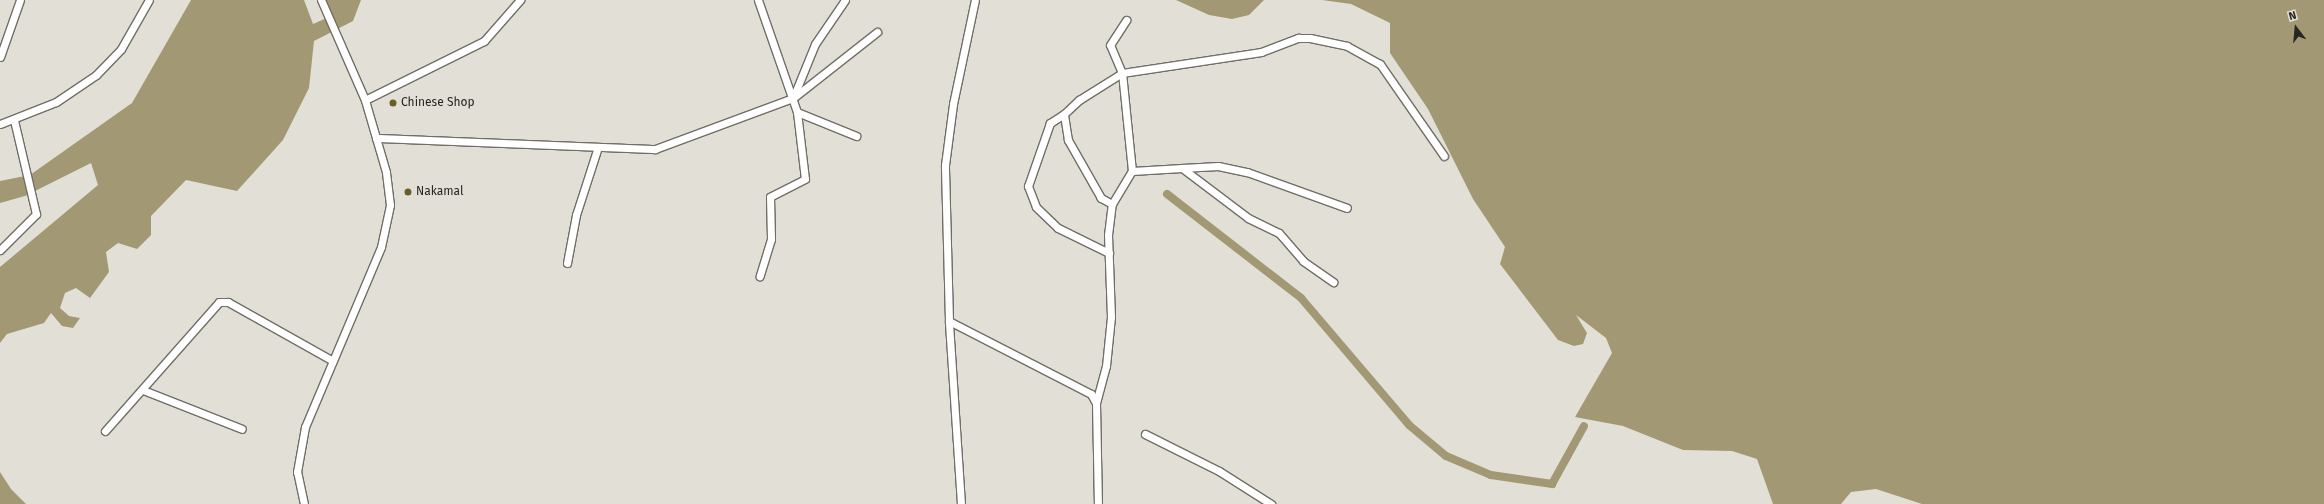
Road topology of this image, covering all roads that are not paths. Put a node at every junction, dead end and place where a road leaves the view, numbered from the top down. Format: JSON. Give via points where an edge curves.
{"nodes":[{"id":1,"x":20,"y":0,"type":"edge"},
{"id":2,"x":149,"y":0,"type":"edge"},
{"id":3,"x":321,"y":0,"type":"edge"},
{"id":4,"x":520,"y":0,"type":"edge"},
{"id":5,"x":758,"y":0,"type":"edge"},
{"id":6,"x":845,"y":0,"type":"edge"},
{"id":7,"x":975,"y":0,"type":"edge"},
{"id":8,"x":1126,"y":20,"type":"dead end"},
{"id":9,"x":877,"y":32,"type":"dead end"},
{"id":10,"x":0,"y":57,"type":"edge"},
{"id":11,"x":1122,"y":73,"type":"junction"},
{"id":12,"x":793,"y":98,"type":"junction"},
{"id":13,"x":365,"y":100,"type":"junction"},
{"id":14,"x":797,"y":112,"type":"junction"},
{"id":15,"x":1064,"y":114,"type":"junction"},
{"id":16,"x":14,"y":120,"type":"junction"},
{"id":17,"x":0,"y":121,"type":"edge"},
{"id":18,"x":856,"y":136,"type":"dead end"},
{"id":19,"x":376,"y":138,"type":"junction"},
{"id":20,"x":598,"y":147,"type":"junction"},
{"id":21,"x":1444,"y":156,"type":"dead end"},
{"id":22,"x":1182,"y":168,"type":"junction"},
{"id":23,"x":1132,"y":171,"type":"junction"},
{"id":24,"x":1112,"y":204,"type":"junction"},
{"id":25,"x":1347,"y":208,"type":"dead end"},
{"id":26,"x":0,"y":250,"type":"edge"},
{"id":27,"x":1109,"y":253,"type":"junction"},
{"id":28,"x":567,"y":263,"type":"dead end"},
{"id":29,"x":760,"y":276,"type":"dead end"},
{"id":30,"x":1333,"y":282,"type":"dead end"},
{"id":31,"x":949,"y":321,"type":"junction"},
{"id":32,"x":333,"y":361,"type":"junction"},
{"id":33,"x":142,"y":390,"type":"junction"},
{"id":34,"x":1096,"y":403,"type":"junction"},
{"id":35,"x":242,"y":429,"type":"dead end"},
{"id":36,"x":105,"y":431,"type":"dead end"},
{"id":37,"x":1145,"y":434,"type":"dead end"},
{"id":38,"x":304,"y":504,"type":"edge"},
{"id":39,"x":961,"y":504,"type":"edge"},
{"id":40,"x":1098,"y":504,"type":"edge"},
{"id":41,"x":1271,"y":504,"type":"edge"}],
"edges":[{"from":1,"to":10,"type":"street"},
{"from":2,"to":16,"type":"street","via":[[121,49],[96,75],[56,102]]},
{"from":3,"to":13,"type":"street"},
{"from":4,"to":13,"type":"street","via":[[484,41]]},
{"from":5,"to":12,"type":"street"},
{"from":6,"to":12,"type":"street","via":[[815,44]]},
{"from":7,"to":31,"type":"street","via":[[953,104],[945,165]]},
{"from":8,"to":11,"type":"street","via":[[1110,45]]},
{"from":9,"to":12,"type":"street"},
{"from":11,"to":15,"type":"street","via":[[1079,100]]},
{"from":11,"to":21,"type":"street","via":[[1262,52],[1298,38],[1347,46],[1380,64]]},
{"from":11,"to":23,"type":"street"},
{"from":12,"to":14,"type":"street"},
{"from":12,"to":20,"type":"street","via":[[655,150]]},
{"from":13,"to":19,"type":"street"},
{"from":14,"to":18,"type":"street"},
{"from":14,"to":29,"type":"street","via":[[805,179],[770,197],[771,239]]},
{"from":15,"to":24,"type":"street","via":[[1068,140],[1089,180],[1101,198]]},
{"from":15,"to":27,"type":"street","via":[[1050,123],[1028,186],[1036,207],[1058,228]]},
{"from":16,"to":17,"type":"street"},
{"from":16,"to":26,"type":"street","via":[[36,208],[28,226]]},
{"from":19,"to":20,"type":"street"},
{"from":19,"to":32,"type":"street","via":[[389,183],[388,224]]},
{"from":20,"to":28,"type":"street","via":[[576,215]]},
{"from":22,"to":23,"type":"street"},
{"from":22,"to":25,"type":"street","via":[[1218,166],[1247,172]]},
{"from":22,"to":30,"type":"street","via":[[1248,218],[1279,233],[1303,261]]},
{"from":23,"to":24,"type":"street"},
{"from":24,"to":27,"type":"street"},
{"from":27,"to":34,"type":"street","via":[[1111,317],[1106,366]]},
{"from":31,"to":34,"type":"street","via":[[1091,394]]},
{"from":31,"to":39,"type":"street"},
{"from":32,"to":33,"type":"street","via":[[228,302],[221,302]]},
{"from":32,"to":38,"type":"street","via":[[305,427],[297,472]]},
{"from":33,"to":35,"type":"street"},
{"from":33,"to":36,"type":"street"},
{"from":34,"to":40,"type":"street"},
{"from":37,"to":41,"type":"street","via":[[1219,471]]}]}
